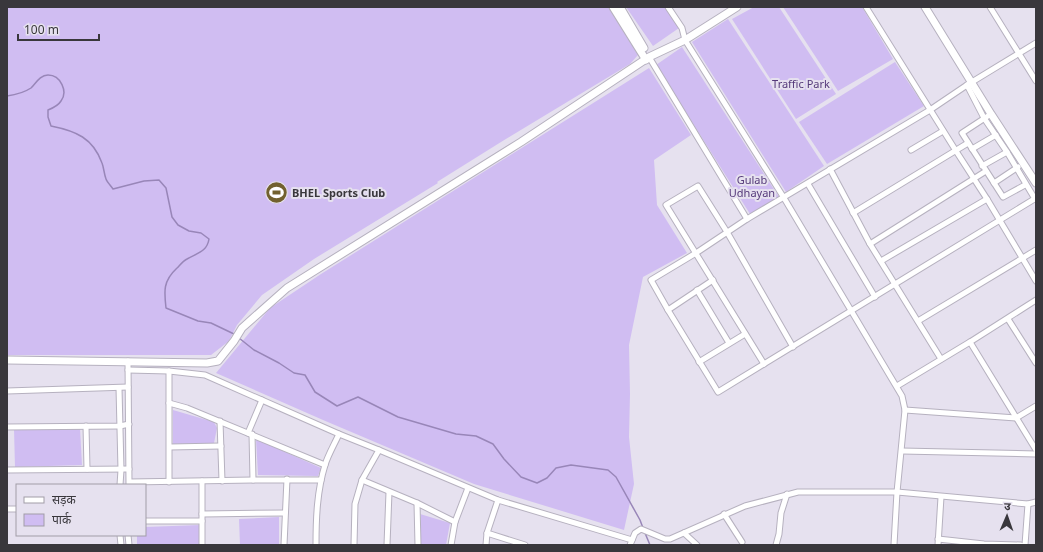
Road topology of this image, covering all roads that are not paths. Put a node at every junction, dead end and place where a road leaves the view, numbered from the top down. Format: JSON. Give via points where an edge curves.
{"nodes":[{"id":1,"x":613,"y":7,"type":"edge"},
{"id":2,"x":620,"y":7,"type":"edge"},
{"id":3,"x":668,"y":7,"type":"edge"},
{"id":4,"x":737,"y":7,"type":"edge"},
{"id":5,"x":866,"y":7,"type":"edge"},
{"id":6,"x":926,"y":7,"type":"edge"},
{"id":7,"x":991,"y":7,"type":"edge"},
{"id":8,"x":684,"y":40,"type":"junction"},
{"id":9,"x":1036,"y":43,"type":"edge"},
{"id":10,"x":1019,"y":54,"type":"junction"},
{"id":11,"x":648,"y":59,"type":"junction"},
{"id":12,"x":1036,"y":81,"type":"edge"},
{"id":13,"x":970,"y":83,"type":"junction"},
{"id":14,"x":930,"y":110,"type":"junction"},
{"id":15,"x":988,"y":116,"type":"junction"},
{"id":16,"x":943,"y":131,"type":"junction"},
{"id":17,"x":996,"y":135,"type":"junction"},
{"id":18,"x":968,"y":143,"type":"junction"},
{"id":19,"x":911,"y":150,"type":"dead end"},
{"id":20,"x":972,"y":150,"type":"junction"},
{"id":21,"x":956,"y":151,"type":"junction"},
{"id":22,"x":1007,"y":152,"type":"junction"},
{"id":23,"x":1024,"y":163,"type":"junction"},
{"id":24,"x":982,"y":166,"type":"junction"},
{"id":25,"x":1016,"y":168,"type":"junction"},
{"id":26,"x":830,"y":169,"type":"junction"},
{"id":27,"x":986,"y":171,"type":"junction"},
{"id":28,"x":973,"y":179,"type":"junction"},
{"id":29,"x":994,"y":182,"type":"junction"},
{"id":30,"x":1036,"y":183,"type":"edge"},
{"id":31,"x":808,"y":184,"type":"junction"},
{"id":32,"x":1025,"y":185,"type":"junction"},
{"id":33,"x":784,"y":198,"type":"junction"},
{"id":34,"x":987,"y":199,"type":"junction"},
{"id":35,"x":1035,"y":199,"type":"edge"},
{"id":36,"x":853,"y":213,"type":"junction"},
{"id":37,"x":747,"y":219,"type":"junction"},
{"id":38,"x":1001,"y":221,"type":"junction"},
{"id":39,"x":727,"y":232,"type":"junction"},
{"id":40,"x":870,"y":244,"type":"junction"},
{"id":41,"x":1036,"y":250,"type":"edge"},
{"id":42,"x":696,"y":253,"type":"junction"},
{"id":43,"x":1021,"y":258,"type":"junction"},
{"id":44,"x":881,"y":261,"type":"junction"},
{"id":45,"x":713,"y":280,"type":"junction"},
{"id":46,"x":1036,"y":281,"type":"edge"},
{"id":47,"x":895,"y":284,"type":"junction"},
{"id":48,"x":697,"y":290,"type":"junction"},
{"id":49,"x":875,"y":297,"type":"junction"},
{"id":50,"x":1036,"y":300,"type":"edge"},
{"id":51,"x":668,"y":310,"type":"junction"},
{"id":52,"x":851,"y":310,"type":"junction"},
{"id":53,"x":1008,"y":318,"type":"junction"},
{"id":54,"x":918,"y":321,"type":"junction"},
{"id":55,"x":745,"y":334,"type":"junction"},
{"id":56,"x":970,"y":342,"type":"junction"},
{"id":57,"x":729,"y":344,"type":"junction"},
{"id":58,"x":793,"y":346,"type":"junction"},
{"id":59,"x":941,"y":359,"type":"junction"},
{"id":60,"x":7,"y":360,"type":"edge"},
{"id":61,"x":128,"y":361,"type":"junction"},
{"id":62,"x":700,"y":362,"type":"junction"},
{"id":63,"x":1036,"y":363,"type":"edge"},
{"id":64,"x":764,"y":364,"type":"junction"},
{"id":65,"x":128,"y":370,"type":"junction"},
{"id":66,"x":169,"y":371,"type":"junction"},
{"id":67,"x":897,"y":386,"type":"junction"},
{"id":68,"x":128,"y":387,"type":"junction"},
{"id":69,"x":119,"y":388,"type":"junction"},
{"id":70,"x":7,"y":391,"type":"edge"},
{"id":71,"x":262,"y":400,"type":"junction"},
{"id":72,"x":169,"y":403,"type":"junction"},
{"id":73,"x":1036,"y":406,"type":"edge"},
{"id":74,"x":905,"y":410,"type":"junction"},
{"id":75,"x":1016,"y":418,"type":"junction"},
{"id":76,"x":220,"y":421,"type":"junction"},
{"id":77,"x":129,"y":424,"type":"junction"},
{"id":78,"x":86,"y":426,"type":"junction"},
{"id":79,"x":120,"y":426,"type":"junction"},
{"id":80,"x":7,"y":427,"type":"edge"},
{"id":81,"x":250,"y":433,"type":"junction"},
{"id":82,"x":339,"y":434,"type":"junction"},
{"id":83,"x":221,"y":446,"type":"junction"},
{"id":84,"x":170,"y":447,"type":"junction"},
{"id":85,"x":379,"y":450,"type":"junction"},
{"id":86,"x":902,"y":450,"type":"junction"},
{"id":87,"x":1036,"y":450,"type":"edge"},
{"id":88,"x":1036,"y":454,"type":"edge"},
{"id":89,"x":325,"y":465,"type":"junction"},
{"id":90,"x":87,"y":469,"type":"junction"},
{"id":91,"x":7,"y":470,"type":"edge"},
{"id":92,"x":121,"y":470,"type":"junction"},
{"id":93,"x":129,"y":470,"type":"junction"},
{"id":94,"x":287,"y":479,"type":"junction"},
{"id":95,"x":253,"y":480,"type":"junction"},
{"id":96,"x":321,"y":480,"type":"junction"},
{"id":97,"x":362,"y":480,"type":"junction"},
{"id":98,"x":202,"y":481,"type":"junction"},
{"id":99,"x":222,"y":481,"type":"junction"},
{"id":100,"x":169,"y":482,"type":"junction"},
{"id":101,"x":120,"y":484,"type":"edge"},
{"id":102,"x":130,"y":484,"type":"edge"},
{"id":103,"x":468,"y":488,"type":"junction"},
{"id":104,"x":389,"y":492,"type":"junction"},
{"id":105,"x":897,"y":492,"type":"junction"},
{"id":106,"x":787,"y":494,"type":"junction"},
{"id":107,"x":941,"y":497,"type":"junction"},
{"id":108,"x":498,"y":500,"type":"junction"},
{"id":109,"x":1036,"y":502,"type":"edge"},
{"id":110,"x":417,"y":503,"type":"junction"},
{"id":111,"x":1028,"y":504,"type":"junction"},
{"id":112,"x":202,"y":514,"type":"junction"},
{"id":113,"x":285,"y":514,"type":"junction"},
{"id":114,"x":724,"y":514,"type":"junction"},
{"id":115,"x":146,"y":521,"type":"edge"},
{"id":116,"x":202,"y":521,"type":"junction"},
{"id":117,"x":455,"y":522,"type":"junction"},
{"id":118,"x":487,"y":533,"type":"junction"},
{"id":119,"x":684,"y":533,"type":"junction"},
{"id":120,"x":669,"y":541,"type":"edge"},
{"id":121,"x":631,"y":542,"type":"edge"},
{"id":122,"x":742,"y":542,"type":"dead end"},
{"id":123,"x":938,"y":542,"type":"edge"},
{"id":124,"x":516,"y":544,"type":"edge"},
{"id":125,"x":984,"y":544,"type":"edge"},
{"id":126,"x":202,"y":545,"type":"edge"},
{"id":127,"x":284,"y":545,"type":"edge"},
{"id":128,"x":316,"y":545,"type":"edge"},
{"id":129,"x":354,"y":545,"type":"edge"},
{"id":130,"x":387,"y":545,"type":"edge"},
{"id":131,"x":418,"y":545,"type":"edge"},
{"id":132,"x":451,"y":545,"type":"edge"},
{"id":133,"x":486,"y":545,"type":"edge"},
{"id":134,"x":525,"y":545,"type":"edge"},
{"id":135,"x":696,"y":545,"type":"edge"},
{"id":136,"x":776,"y":545,"type":"edge"},
{"id":137,"x":894,"y":545,"type":"edge"},
{"id":138,"x":1021,"y":545,"type":"edge"},
{"id":139,"x":1025,"y":545,"type":"edge"}],
"edges":[{"from":1,"to":11,"type":"main road"},
{"from":2,"to":11,"type":"main road"},
{"from":3,"to":8,"type":"street","via":[[682,28]]},
{"from":4,"to":8,"type":"main road"},
{"from":5,"to":14,"type":"street"},
{"from":6,"to":13,"type":"main road"},
{"from":7,"to":10,"type":"street"},
{"from":8,"to":11,"type":"main road"},
{"from":8,"to":33,"type":"street"},
{"from":9,"to":10,"type":"street"},
{"from":10,"to":12,"type":"street"},
{"from":10,"to":13,"type":"street"},
{"from":11,"to":37,"type":"street"},
{"from":11,"to":61,"type":"main road","via":[[521,142],[287,288],[242,328],[218,361]]},
{"from":13,"to":14,"type":"street"},
{"from":13,"to":15,"type":"main road"},
{"from":14,"to":16,"type":"street"},
{"from":14,"to":26,"type":"street"},
{"from":15,"to":17,"type":"street"},
{"from":15,"to":18,"type":"street","via":[[962,133]]},
{"from":15,"to":23,"type":"main road"},
{"from":16,"to":19,"type":"street"},
{"from":16,"to":21,"type":"street"},
{"from":17,"to":20,"type":"street"},
{"from":17,"to":22,"type":"street"},
{"from":18,"to":20,"type":"street"},
{"from":18,"to":21,"type":"street"},
{"from":20,"to":24,"type":"street"},
{"from":21,"to":28,"type":"street"},
{"from":21,"to":36,"type":"street"},
{"from":22,"to":24,"type":"street"},
{"from":22,"to":25,"type":"street"},
{"from":23,"to":25,"type":"street"},
{"from":23,"to":30,"type":"main road"},
{"from":24,"to":27,"type":"street"},
{"from":25,"to":29,"type":"street"},
{"from":25,"to":32,"type":"street"},
{"from":26,"to":31,"type":"street"},
{"from":26,"to":36,"type":"street"},
{"from":27,"to":28,"type":"street"},
{"from":27,"to":29,"type":"street"},
{"from":28,"to":34,"type":"street"},
{"from":28,"to":40,"type":"street"},
{"from":29,"to":32,"type":"street","via":[[1004,197]]},
{"from":31,"to":33,"type":"street"},
{"from":31,"to":49,"type":"street"},
{"from":32,"to":35,"type":"street"},
{"from":33,"to":37,"type":"street"},
{"from":33,"to":52,"type":"street"},
{"from":34,"to":38,"type":"street"},
{"from":34,"to":44,"type":"street"},
{"from":35,"to":38,"type":"street"},
{"from":36,"to":40,"type":"street"},
{"from":37,"to":39,"type":"street"},
{"from":38,"to":43,"type":"street"},
{"from":38,"to":47,"type":"street"},
{"from":39,"to":42,"type":"street"},
{"from":39,"to":42,"type":"street","via":[[698,186],[666,205]]},
{"from":39,"to":58,"type":"street"},
{"from":40,"to":44,"type":"street"},
{"from":41,"to":43,"type":"street"},
{"from":42,"to":45,"type":"street"},
{"from":42,"to":51,"type":"street","via":[[651,280]]},
{"from":43,"to":46,"type":"street"},
{"from":43,"to":54,"type":"street"},
{"from":44,"to":47,"type":"street"},
{"from":45,"to":48,"type":"street"},
{"from":45,"to":55,"type":"street"},
{"from":47,"to":49,"type":"street"},
{"from":47,"to":54,"type":"street"},
{"from":48,"to":51,"type":"street"},
{"from":48,"to":57,"type":"street"},
{"from":49,"to":52,"type":"street"},
{"from":50,"to":53,"type":"street"},
{"from":51,"to":62,"type":"street"},
{"from":52,"to":58,"type":"street"},
{"from":52,"to":67,"type":"street"},
{"from":53,"to":56,"type":"street"},
{"from":53,"to":63,"type":"street"},
{"from":54,"to":59,"type":"street"},
{"from":55,"to":57,"type":"street"},
{"from":55,"to":64,"type":"street"},
{"from":56,"to":59,"type":"street"},
{"from":56,"to":75,"type":"street"},
{"from":57,"to":62,"type":"street"},
{"from":58,"to":64,"type":"street"},
{"from":59,"to":67,"type":"street"},
{"from":60,"to":61,"type":"main road"},
{"from":61,"to":65,"type":"street"},
{"from":62,"to":64,"type":"street","via":[[718,392]]},
{"from":65,"to":66,"type":"street"},
{"from":65,"to":68,"type":"street"},
{"from":66,"to":71,"type":"street","via":[[205,375]]},
{"from":66,"to":72,"type":"street"},
{"from":67,"to":74,"type":"street"},
{"from":68,"to":69,"type":"street"},
{"from":68,"to":77,"type":"street"},
{"from":69,"to":70,"type":"street"},
{"from":69,"to":79,"type":"street"},
{"from":71,"to":81,"type":"street"},
{"from":71,"to":82,"type":"street"},
{"from":72,"to":76,"type":"street"},
{"from":72,"to":84,"type":"street"},
{"from":73,"to":75,"type":"street"},
{"from":74,"to":75,"type":"street"},
{"from":74,"to":86,"type":"street"},
{"from":75,"to":87,"type":"street"},
{"from":76,"to":81,"type":"street"},
{"from":76,"to":83,"type":"street"},
{"from":77,"to":79,"type":"street"},
{"from":77,"to":93,"type":"street"},
{"from":78,"to":79,"type":"street"},
{"from":78,"to":80,"type":"street"},
{"from":78,"to":90,"type":"street"},
{"from":79,"to":92,"type":"street"},
{"from":81,"to":89,"type":"street"},
{"from":81,"to":95,"type":"street"},
{"from":82,"to":85,"type":"street"},
{"from":82,"to":89,"type":"street"},
{"from":83,"to":84,"type":"street"},
{"from":83,"to":99,"type":"street"},
{"from":84,"to":100,"type":"street"},
{"from":85,"to":97,"type":"street"},
{"from":85,"to":103,"type":"street"},
{"from":86,"to":88,"type":"street"},
{"from":86,"to":105,"type":"street"},
{"from":89,"to":96,"type":"street"},
{"from":90,"to":91,"type":"street"},
{"from":90,"to":92,"type":"street"},
{"from":92,"to":93,"type":"street"},
{"from":92,"to":101,"type":"street"},
{"from":93,"to":102,"type":"street"},
{"from":94,"to":95,"type":"street"},
{"from":94,"to":96,"type":"street"},
{"from":94,"to":113,"type":"street"},
{"from":95,"to":99,"type":"street"},
{"from":96,"to":128,"type":"street","via":[[316,512]]},
{"from":97,"to":104,"type":"street"},
{"from":97,"to":129,"type":"street","via":[[355,504]]},
{"from":98,"to":99,"type":"street"},
{"from":98,"to":100,"type":"street"},
{"from":98,"to":112,"type":"street"},
{"from":100,"to":102,"type":"street"},
{"from":103,"to":108,"type":"street"},
{"from":103,"to":117,"type":"street"},
{"from":104,"to":110,"type":"street"},
{"from":104,"to":130,"type":"street"},
{"from":105,"to":106,"type":"street"},
{"from":105,"to":107,"type":"street"},
{"from":105,"to":137,"type":"street"},
{"from":106,"to":114,"type":"street"},
{"from":106,"to":136,"type":"street"},
{"from":107,"to":111,"type":"street"},
{"from":107,"to":123,"type":"street"},
{"from":108,"to":118,"type":"street"},
{"from":108,"to":121,"type":"street"},
{"from":109,"to":111,"type":"street"},
{"from":110,"to":117,"type":"street"},
{"from":110,"to":131,"type":"street"},
{"from":111,"to":139,"type":"street"},
{"from":112,"to":113,"type":"street"},
{"from":112,"to":116,"type":"street"},
{"from":113,"to":127,"type":"street"},
{"from":114,"to":119,"type":"street"},
{"from":114,"to":122,"type":"street"},
{"from":115,"to":116,"type":"street"},
{"from":116,"to":126,"type":"street"},
{"from":117,"to":132,"type":"street"},
{"from":118,"to":124,"type":"street"},
{"from":118,"to":133,"type":"street"},
{"from":119,"to":120,"type":"street"},
{"from":119,"to":135,"type":"street"},
{"from":120,"to":121,"type":"street","via":[[641,529],[635,532]]},
{"from":123,"to":125,"type":"street"},
{"from":124,"to":134,"type":"street"},
{"from":125,"to":138,"type":"street"}]}
